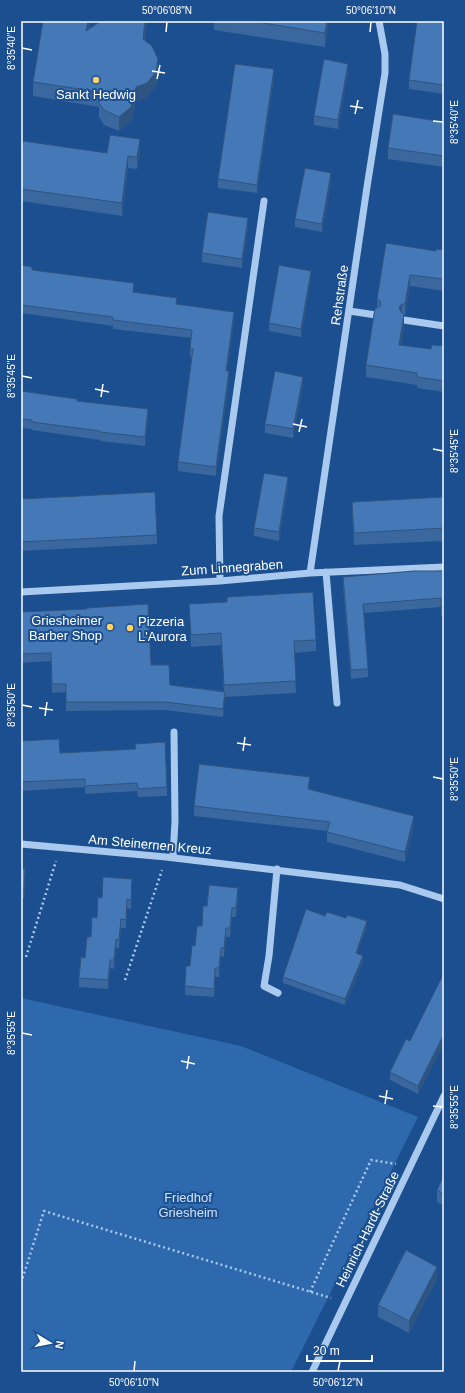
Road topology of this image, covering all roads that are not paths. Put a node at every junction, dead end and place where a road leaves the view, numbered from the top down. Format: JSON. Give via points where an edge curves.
{"nodes":[{"id":1,"x":379,"y":21,"type":"edge"},
{"id":2,"x":264,"y":201,"type":"dead end"},
{"id":3,"x":349,"y":311,"type":"junction"},
{"id":4,"x":376,"y":315,"type":"edge"},
{"id":5,"x":404,"y":320,"type":"edge"},
{"id":6,"x":444,"y":326,"type":"edge"},
{"id":7,"x":444,"y":567,"type":"edge"},
{"id":8,"x":326,"y":572,"type":"junction"},
{"id":9,"x":310,"y":573,"type":"junction"},
{"id":10,"x":220,"y":581,"type":"junction"},
{"id":11,"x":21,"y":592,"type":"edge"},
{"id":12,"x":337,"y":703,"type":"dead end"},
{"id":13,"x":174,"y":732,"type":"dead end"},
{"id":14,"x":21,"y":844,"type":"edge"},
{"id":15,"x":170,"y":857,"type":"junction"},
{"id":16,"x":277,"y":869,"type":"junction"},
{"id":17,"x":444,"y":899,"type":"edge"},
{"id":18,"x":278,"y":993,"type":"dead end"},
{"id":19,"x":444,"y":1096,"type":"edge"},
{"id":20,"x":312,"y":1372,"type":"edge"}],
"edges":[{"from":1,"to":3,"type":"street","name":"Rehstraße","via":[[385,54],[385,73]]},
{"from":2,"to":10,"type":"street","via":[[219,516]]},
{"from":3,"to":4,"type":"street"},
{"from":3,"to":9,"type":"street","name":"Rehstraße"},
{"from":5,"to":6,"type":"street"},
{"from":7,"to":8,"type":"street","name":"Zum Linnegraben"},
{"from":8,"to":9,"type":"street","name":"Zum Linnegraben"},
{"from":8,"to":12,"type":"street"},
{"from":9,"to":10,"type":"street","name":"Zum Linnegraben"},
{"from":10,"to":11,"type":"street","name":"Zum Linnegraben"},
{"from":13,"to":15,"type":"street","via":[[175,821]]},
{"from":14,"to":15,"type":"street","name":"Am Steinernen Kreuz"},
{"from":15,"to":16,"type":"street","name":"Am Steinernen Kreuz"},
{"from":16,"to":17,"type":"street","name":"Am Steinernen Kreuz","via":[[400,885]]},
{"from":16,"to":18,"type":"street","via":[[264,986]]},
{"from":19,"to":20,"type":"street","name":"Heinrich-Hardt-Straße"}]}
